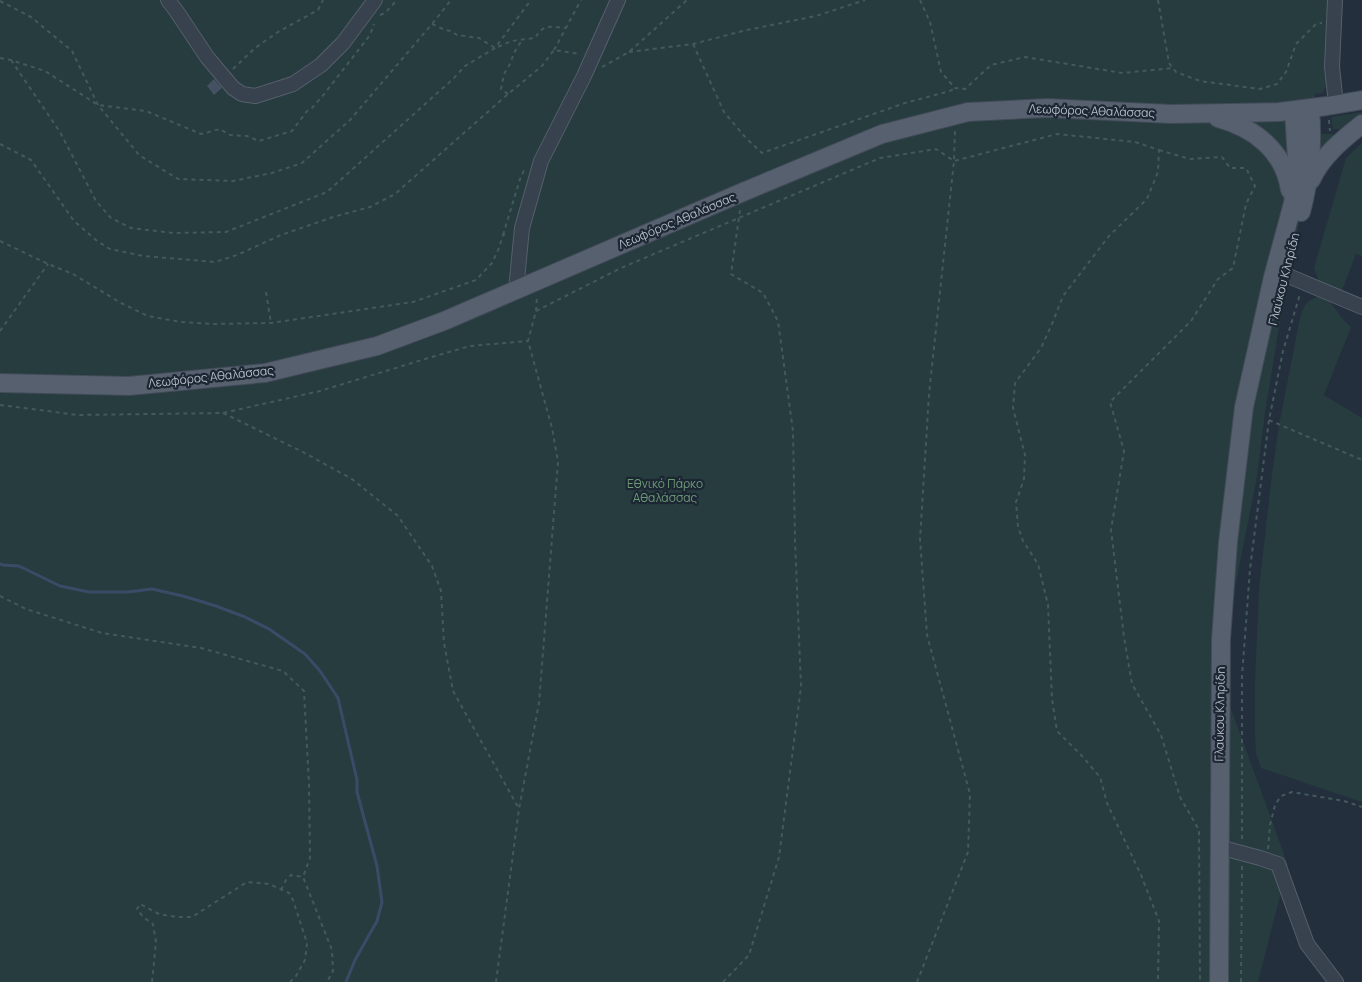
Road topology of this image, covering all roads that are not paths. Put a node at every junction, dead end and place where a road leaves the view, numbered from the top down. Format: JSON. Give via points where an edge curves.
{"nodes":[{"id":1,"x":168,"y":0,"type":"edge"},
{"id":2,"x":375,"y":0,"type":"edge"},
{"id":3,"x":618,"y":0,"type":"edge"},
{"id":4,"x":1335,"y":0,"type":"edge"},
{"id":5,"x":1362,"y":100,"type":"edge"},
{"id":6,"x":1336,"y":105,"type":"junction"},
{"id":7,"x":1302,"y":110,"type":"junction"},
{"id":8,"x":1196,"y":114,"type":"junction"},
{"id":9,"x":1362,"y":124,"type":"edge"},
{"id":10,"x":1307,"y":189,"type":"junction"},
{"id":11,"x":1292,"y":203,"type":"junction"},
{"id":12,"x":1286,"y":275,"type":"junction"},
{"id":13,"x":516,"y":290,"type":"junction"},
{"id":14,"x":1362,"y":307,"type":"edge"},
{"id":15,"x":0,"y":383,"type":"edge"},
{"id":16,"x":1240,"y":447,"type":"junction"},
{"id":17,"x":1219,"y":847,"type":"junction"},
{"id":18,"x":1219,"y":982,"type":"edge"},
{"id":19,"x":1336,"y":982,"type":"edge"}],
"edges":[{"from":1,"to":2,"type":"street","via":[[233,88],[242,94],[255,96],[293,84],[320,65],[343,43]]},
{"from":3,"to":13,"type":"street","via":[[541,161],[522,228]]},
{"from":4,"to":6,"type":"street","via":[[1332,67]]},
{"from":5,"to":6,"type":"main road","name":"Λεωφόρος Αθαλάσσας"},
{"from":6,"to":7,"type":"main road","name":"Λεωφόρος Αθαλάσσας"},
{"from":7,"to":8,"type":"main road","name":"Λεωφόρος Αθαλάσσας"},
{"from":7,"to":10,"type":"main road","name":"Γλαύκου Κληρίδη","via":[[1312,137]]},
{"from":7,"to":11,"type":"main road","name":"Γλαύκου Κληρίδη"},
{"from":8,"to":11,"type":"main road","via":[[1242,126],[1271,147],[1286,172]]},
{"from":8,"to":13,"type":"main road","name":"Λεωφόρος Αθαλάσσας","via":[[1047,108],[955,115],[882,134]]},
{"from":9,"to":10,"type":"main road","via":[[1323,160]]},
{"from":10,"to":12,"type":"main road","name":"Γλαύκου Κληρίδη"},
{"from":11,"to":16,"type":"main road","name":"Γλαύκου Κληρίδη","via":[[1244,407]]},
{"from":12,"to":14,"type":"street"},
{"from":12,"to":16,"type":"main road","name":"Γλαύκου Κληρίδη"},
{"from":13,"to":15,"type":"main road","name":"Λεωφόρος Αθαλάσσας","via":[[377,346],[264,373],[129,386]]},
{"from":16,"to":17,"type":"main road","name":"Γλαύκου Κληρίδη","via":[[1228,542],[1221,639]]},
{"from":17,"to":18,"type":"main road","name":"Γλαύκου Κληρίδη"},
{"from":17,"to":19,"type":"street","via":[[1278,864],[1307,944]]}]}
